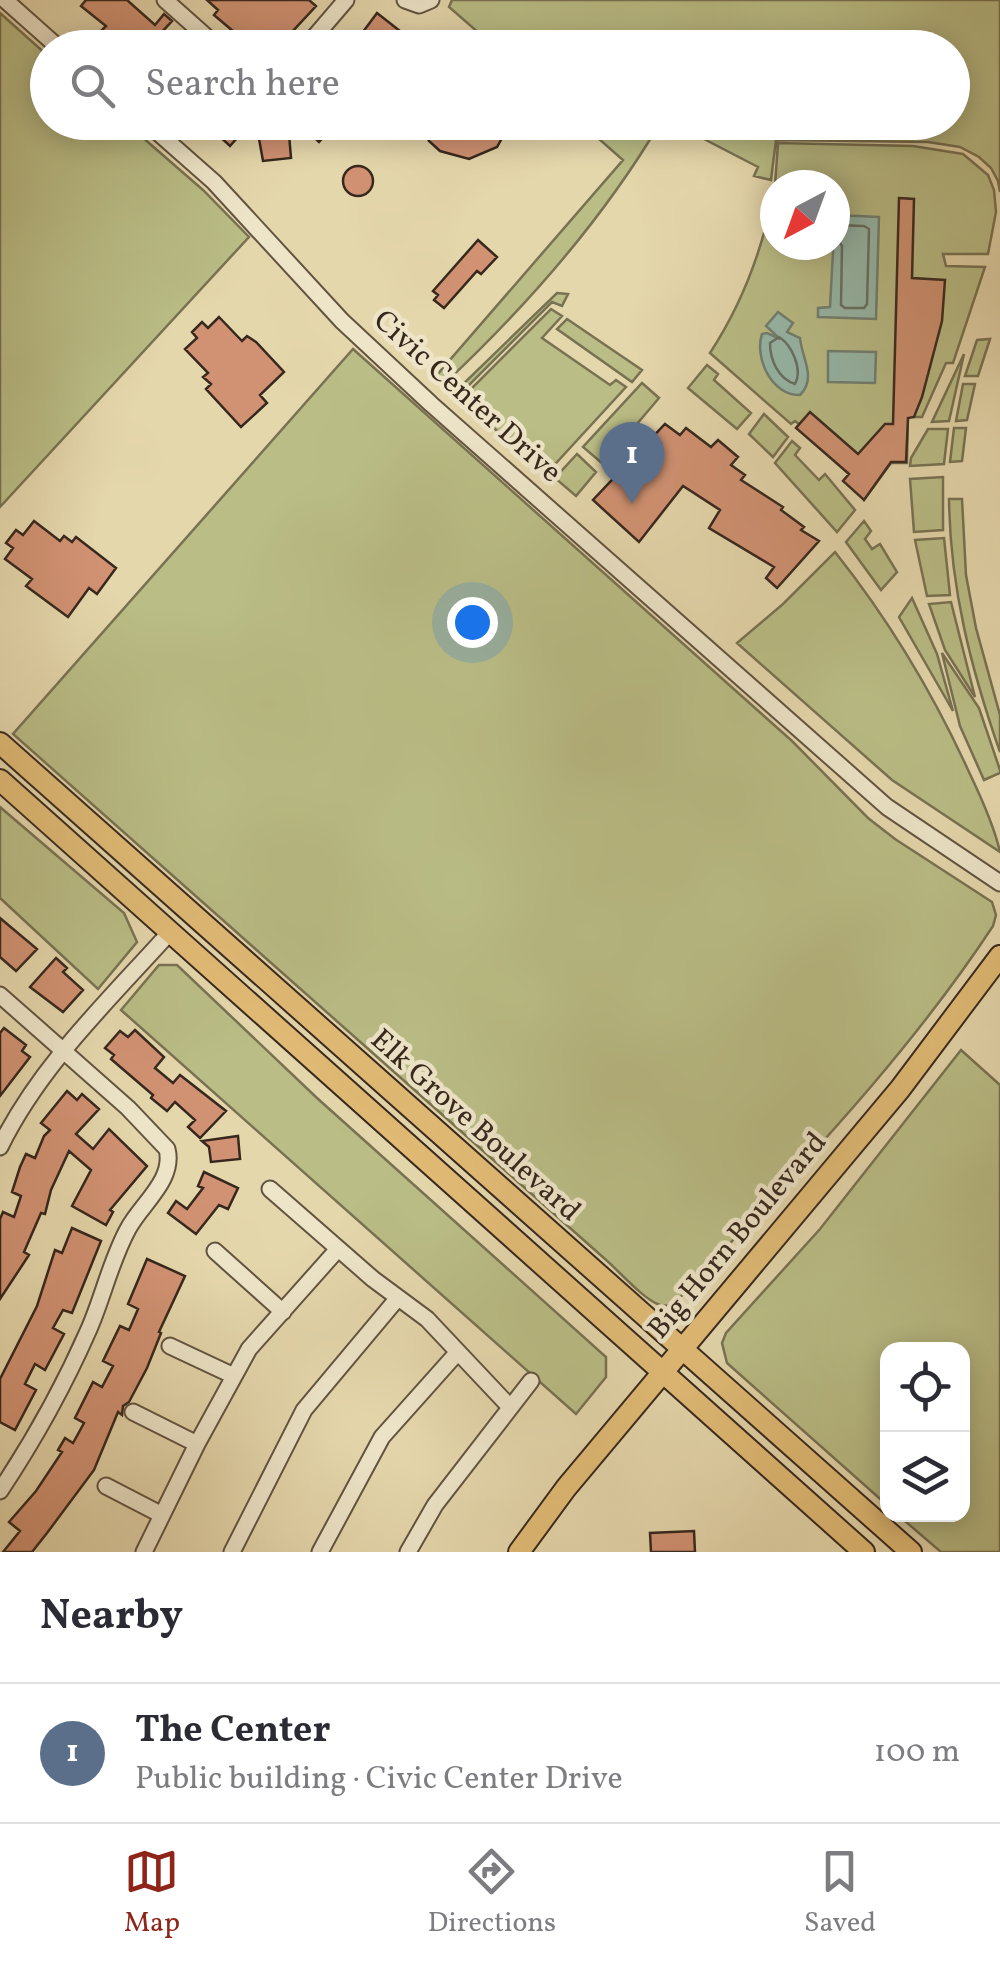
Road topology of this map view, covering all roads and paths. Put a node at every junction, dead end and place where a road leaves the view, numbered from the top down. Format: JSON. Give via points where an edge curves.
{"nodes":[{"id":1,"x":5,"y":0,"type":"edge"},
{"id":2,"x":35,"y":0,"type":"edge"},
{"id":3,"x":165,"y":0,"type":"edge"},
{"id":4,"x":346,"y":0,"type":"edge"},
{"id":5,"x":406,"y":0,"type":"edge"},
{"id":6,"x":430,"y":0,"type":"edge"},
{"id":7,"x":22,"y":15,"type":"junction"},
{"id":8,"x":39,"y":30,"type":"edge"},
{"id":9,"x":199,"y":30,"type":"edge"},
{"id":10,"x":320,"y":30,"type":"edge"},
{"id":11,"x":166,"y":140,"type":"edge"},
{"id":12,"x":0,"y":743,"type":"edge"},
{"id":13,"x":0,"y":780,"type":"edge"},
{"id":14,"x":43,"y":817,"type":"junction"},
{"id":15,"x":1000,"y":883,"type":"edge"},
{"id":16,"x":185,"y":908,"type":"junction"},
{"id":17,"x":171,"y":930,"type":"junction"},
{"id":18,"x":1000,"y":956,"type":"edge"},
{"id":19,"x":0,"y":995,"type":"edge"},
{"id":20,"x":285,"y":996,"type":"junction"},
{"id":21,"x":64,"y":1052,"type":"junction"},
{"id":22,"x":0,"y":1147,"type":"edge"},
{"id":23,"x":270,"y":1188,"type":"dead end"},
{"id":24,"x":338,"y":1249,"type":"junction"},
{"id":25,"x":215,"y":1251,"type":"dead end"},
{"id":26,"x":398,"y":1300,"type":"junction"},
{"id":27,"x":283,"y":1312,"type":"junction"},
{"id":28,"x":170,"y":1346,"type":"dead end"},
{"id":29,"x":681,"y":1350,"type":"junction"},
{"id":30,"x":457,"y":1353,"type":"junction"},
{"id":31,"x":662,"y":1372,"type":"junction"},
{"id":32,"x":234,"y":1376,"type":"junction"},
{"id":33,"x":531,"y":1381,"type":"dead end"},
{"id":34,"x":510,"y":1407,"type":"junction"},
{"id":35,"x":132,"y":1412,"type":"dead end"},
{"id":36,"x":196,"y":1444,"type":"junction"},
{"id":37,"x":106,"y":1486,"type":"dead end"},
{"id":38,"x":0,"y":1491,"type":"edge"},
{"id":39,"x":162,"y":1516,"type":"junction"},
{"id":40,"x":144,"y":1552,"type":"edge"},
{"id":41,"x":232,"y":1552,"type":"edge"},
{"id":42,"x":320,"y":1552,"type":"edge"},
{"id":43,"x":408,"y":1552,"type":"edge"},
{"id":44,"x":519,"y":1552,"type":"edge"},
{"id":45,"x":864,"y":1552,"type":"edge"},
{"id":46,"x":911,"y":1552,"type":"edge"}],
"edges":[{"from":1,"to":7,"type":"street"},
{"from":2,"to":7,"type":"street"},
{"from":3,"to":9,"type":"street"},
{"from":4,"to":10,"type":"street"},
{"from":5,"to":6,"type":"street"},
{"from":7,"to":8,"type":"street"},
{"from":11,"to":15,"type":"street","name":"Civic Center Drive","via":[[356,335],[457,427],[887,807]]},
{"from":12,"to":16,"type":"main road","name":"Elk Grove Boulevard"},
{"from":13,"to":14,"type":"main road","name":"Elk Grove Boulevard"},
{"from":14,"to":16,"type":"main road","via":[[73,829],[160,904]]},
{"from":14,"to":17,"type":"main road","name":"Elk Grove Boulevard"},
{"from":16,"to":20,"type":"main road","name":"Elk Grove Boulevard"},
{"from":17,"to":20,"type":"main road","via":[[206,943],[252,985]]},
{"from":17,"to":21,"type":"street"},
{"from":17,"to":31,"type":"main road","name":"Elk Grove Boulevard"},
{"from":18,"to":29,"type":"main road","name":"Big Horn Boulevard","via":[[900,1089]]},
{"from":19,"to":21,"type":"street"},
{"from":20,"to":29,"type":"main road","name":"Elk Grove Boulevard"},
{"from":21,"to":22,"type":"street","via":[[16,1114]]},
{"from":21,"to":38,"type":"street","via":[[167,1150],[167,1171],[126,1232],[73,1363]]},
{"from":23,"to":24,"type":"street"},
{"from":24,"to":26,"type":"street"},
{"from":24,"to":27,"type":"street"},
{"from":25,"to":27,"type":"street"},
{"from":26,"to":30,"type":"street"},
{"from":26,"to":41,"type":"street","via":[[304,1410]]},
{"from":27,"to":32,"type":"street"},
{"from":28,"to":32,"type":"street"},
{"from":29,"to":31,"type":"main road","name":"Big Horn Boulevard"},
{"from":29,"to":46,"type":"main road","name":"Elk Grove Boulevard"},
{"from":30,"to":34,"type":"street"},
{"from":30,"to":42,"type":"street","via":[[382,1437]]},
{"from":31,"to":44,"type":"main road","name":"Big Horn Boulevard"},
{"from":31,"to":45,"type":"main road","name":"Elk Grove Boulevard"},
{"from":32,"to":36,"type":"street"},
{"from":33,"to":34,"type":"street"},
{"from":34,"to":43,"type":"street","via":[[434,1505]]},
{"from":35,"to":36,"type":"street"},
{"from":36,"to":39,"type":"street"},
{"from":37,"to":39,"type":"street"},
{"from":39,"to":40,"type":"street"}]}
